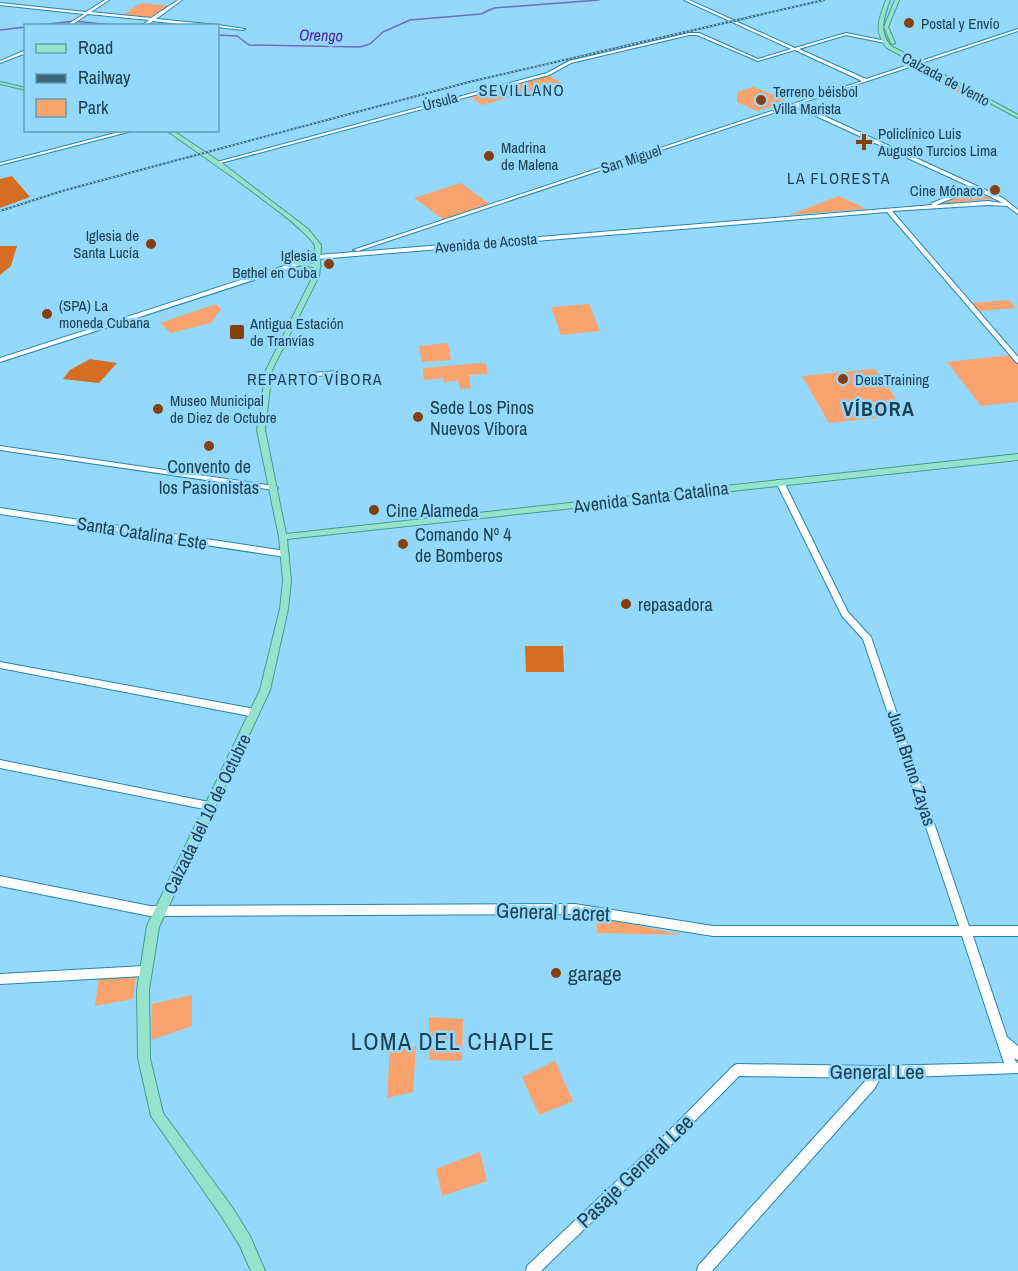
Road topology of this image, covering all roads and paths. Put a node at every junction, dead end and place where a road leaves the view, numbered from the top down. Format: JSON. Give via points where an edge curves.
{"nodes":[{"id":1,"x":107,"y":0,"type":"edge"},
{"id":2,"x":182,"y":0,"type":"edge"},
{"id":3,"x":686,"y":0,"type":"edge"},
{"id":4,"x":888,"y":0,"type":"edge"},
{"id":5,"x":897,"y":0,"type":"edge"},
{"id":6,"x":0,"y":4,"type":"edge"},
{"id":7,"x":88,"y":12,"type":"junction"},
{"id":8,"x":884,"y":13,"type":"junction"},
{"id":9,"x":891,"y":14,"type":"junction"},
{"id":10,"x":154,"y":19,"type":"junction"},
{"id":11,"x":71,"y":24,"type":"edge"},
{"id":12,"x":148,"y":24,"type":"edge"},
{"id":13,"x":198,"y":24,"type":"edge"},
{"id":14,"x":219,"y":26,"type":"edge"},
{"id":15,"x":243,"y":29,"type":"dead end"},
{"id":16,"x":1018,"y":30,"type":"edge"},
{"id":17,"x":1007,"y":34,"type":"junction"},
{"id":18,"x":1018,"y":37,"type":"edge"},
{"id":19,"x":885,"y":42,"type":"junction"},
{"id":20,"x":892,"y":42,"type":"junction"},
{"id":21,"x":795,"y":50,"type":"junction"},
{"id":22,"x":901,"y":50,"type":"junction"},
{"id":23,"x":894,"y":51,"type":"junction"},
{"id":24,"x":24,"y":52,"type":"edge"},
{"id":25,"x":758,"y":60,"type":"joint"},
{"id":26,"x":0,"y":62,"type":"edge"},
{"id":27,"x":919,"y":63,"type":"junction"},
{"id":28,"x":866,"y":81,"type":"junction"},
{"id":29,"x":0,"y":84,"type":"edge"},
{"id":30,"x":24,"y":88,"type":"edge"},
{"id":31,"x":796,"y":105,"type":"junction"},
{"id":32,"x":1018,"y":115,"type":"edge"},
{"id":33,"x":126,"y":132,"type":"edge"},
{"id":34,"x":171,"y":132,"type":"edge"},
{"id":35,"x":219,"y":162,"type":"junction"},
{"id":36,"x":0,"y":164,"type":"edge"},
{"id":37,"x":975,"y":187,"type":"junction"},
{"id":38,"x":998,"y":198,"type":"junction"},
{"id":39,"x":1018,"y":200,"type":"edge"},
{"id":40,"x":988,"y":203,"type":"junction"},
{"id":41,"x":1007,"y":203,"type":"junction"},
{"id":42,"x":928,"y":207,"type":"junction"},
{"id":43,"x":888,"y":210,"type":"junction"},
{"id":44,"x":1018,"y":213,"type":"edge"},
{"id":45,"x":341,"y":255,"type":"junction"},
{"id":46,"x":318,"y":257,"type":"junction"},
{"id":47,"x":296,"y":263,"type":"junction"},
{"id":48,"x":318,"y":266,"type":"junction"},
{"id":49,"x":0,"y":360,"type":"edge"},
{"id":50,"x":1018,"y":361,"type":"edge"},
{"id":51,"x":340,"y":372,"type":"dead end"},
{"id":52,"x":267,"y":378,"type":"junction"},
{"id":53,"x":0,"y":448,"type":"edge"},
{"id":54,"x":1018,"y":457,"type":"edge"},
{"id":55,"x":780,"y":482,"type":"junction"},
{"id":56,"x":274,"y":488,"type":"junction"},
{"id":57,"x":0,"y":511,"type":"edge"},
{"id":58,"x":306,"y":534,"type":"junction"},
{"id":59,"x":283,"y":537,"type":"junction"},
{"id":60,"x":266,"y":551,"type":"junction"},
{"id":61,"x":284,"y":551,"type":"junction"},
{"id":62,"x":0,"y":665,"type":"edge"},
{"id":63,"x":255,"y":713,"type":"junction"},
{"id":64,"x":0,"y":764,"type":"edge"},
{"id":65,"x":209,"y":806,"type":"junction"},
{"id":66,"x":0,"y":881,"type":"edge"},
{"id":67,"x":159,"y":912,"type":"junction"},
{"id":68,"x":1018,"y":931,"type":"edge"},
{"id":69,"x":966,"y":932,"type":"junction"},
{"id":70,"x":144,"y":971,"type":"junction"},
{"id":71,"x":0,"y":980,"type":"edge"},
{"id":72,"x":1004,"y":1042,"type":"junction"},
{"id":73,"x":1018,"y":1054,"type":"edge"},
{"id":74,"x":1015,"y":1068,"type":"edge"},
{"id":75,"x":737,"y":1070,"type":"joint"},
{"id":76,"x":877,"y":1072,"type":"junction"},
{"id":77,"x":258,"y":1271,"type":"edge"},
{"id":78,"x":532,"y":1271,"type":"edge"},
{"id":79,"x":703,"y":1271,"type":"edge"}],
"edges":[{"from":1,"to":7,"type":"street"},
{"from":2,"to":10,"type":"street"},
{"from":3,"to":21,"type":"street"},
{"from":4,"to":8,"type":"main road","name":"Calzada de Vento"},
{"from":5,"to":9,"type":"main road","name":"Calzada de Vento"},
{"from":6,"to":7,"type":"street"},
{"from":7,"to":10,"type":"street"},
{"from":7,"to":11,"type":"street"},
{"from":8,"to":9,"type":"main road"},
{"from":8,"to":19,"type":"main road","name":"Calzada de Vento","via":[[879,28]]},
{"from":9,"to":20,"type":"main road","name":"Calzada de Vento","via":[[886,30]]},
{"from":10,"to":12,"type":"street"},
{"from":10,"to":13,"type":"street"},
{"from":14,"to":15,"type":"street"},
{"from":16,"to":17,"type":"street","name":"San Miguel"},
{"from":17,"to":18,"type":"street"},
{"from":17,"to":27,"type":"street","name":"San Miguel"},
{"from":19,"to":20,"type":"main road"},
{"from":19,"to":21,"type":"street","via":[[849,34]]},
{"from":19,"to":23,"type":"main road","name":"Calzada de Vento"},
{"from":20,"to":22,"type":"main road","name":"Calzada de Vento"},
{"from":21,"to":25,"type":"street"},
{"from":21,"to":28,"type":"street"},
{"from":22,"to":23,"type":"main road"},
{"from":22,"to":27,"type":"main road","name":"Calzada de Vento"},
{"from":23,"to":27,"type":"main road","name":"Calzada de Vento"},
{"from":24,"to":26,"type":"street"},
{"from":25,"to":35,"type":"street","name":"Úrsula","via":[[695,33],[570,62],[548,74]]},
{"from":27,"to":28,"type":"street","name":"San Miguel"},
{"from":27,"to":32,"type":"main road","name":"Calzada de Vento"},
{"from":28,"to":31,"type":"street","name":"San Miguel"},
{"from":29,"to":30,"type":"main road"},
{"from":31,"to":37,"type":"street"},
{"from":31,"to":45,"type":"street","name":"San Miguel"},
{"from":33,"to":36,"type":"street"},
{"from":34,"to":35,"type":"main road"},
{"from":35,"to":46,"type":"main road","via":[[306,230],[318,245]]},
{"from":37,"to":38,"type":"street"},
{"from":37,"to":42,"type":"street"},
{"from":38,"to":40,"type":"street","name":"Avenida de Acosta"},
{"from":38,"to":41,"type":"street"},
{"from":39,"to":41,"type":"street","name":"Avenida de Acosta"},
{"from":40,"to":41,"type":"street","name":"Avenida de Acosta"},
{"from":40,"to":42,"type":"street","name":"Avenida de Acosta"},
{"from":41,"to":44,"type":"street"},
{"from":42,"to":43,"type":"street","name":"Avenida de Acosta"},
{"from":43,"to":45,"type":"street","name":"Avenida de Acosta"},
{"from":43,"to":50,"type":"street"},
{"from":45,"to":46,"type":"street","name":"Avenida de Acosta"},
{"from":46,"to":47,"type":"street","name":"Avenida de Acosta"},
{"from":46,"to":48,"type":"main road"},
{"from":47,"to":48,"type":"main road"},
{"from":47,"to":49,"type":"street","name":"Avenida de Acosta"},
{"from":48,"to":52,"type":"main road","name":"Calzada del 10 de Octubre"},
{"from":51,"to":52,"type":"street"},
{"from":52,"to":56,"type":"main road","name":"Calzada del 10 de Octubre","via":[[261,435]]},
{"from":53,"to":56,"type":"street"},
{"from":54,"to":55,"type":"main road","name":"Avenida Santa Catalina"},
{"from":55,"to":58,"type":"main road","name":"Avenida Santa Catalina"},
{"from":55,"to":69,"type":"street","name":"Juan Bruno Zayas","via":[[845,615],[867,637]]},
{"from":56,"to":59,"type":"main road","name":"Calzada del 10 de Octubre"},
{"from":57,"to":60,"type":"street","name":"Santa Catalina Este"},
{"from":58,"to":59,"type":"main road","name":"Avenida Santa Catalina"},
{"from":58,"to":61,"type":"main road"},
{"from":59,"to":60,"type":"street"},
{"from":59,"to":61,"type":"main road","name":"Calzada del 10 de Octubre"},
{"from":60,"to":61,"type":"street","name":"Santa Catalina Este"},
{"from":61,"to":63,"type":"main road","name":"Calzada del 10 de Octubre","via":[[284,609],[265,690]]},
{"from":62,"to":63,"type":"street"},
{"from":63,"to":65,"type":"main road","name":"Calzada del 10 de Octubre"},
{"from":64,"to":65,"type":"street"},
{"from":65,"to":67,"type":"main road","name":"Calzada del 10 de Octubre"},
{"from":66,"to":67,"type":"street","name":"General Lacret","via":[[92,902]]},
{"from":67,"to":69,"type":"street","name":"General Lacret","via":[[575,909],[713,931]]},
{"from":67,"to":70,"type":"main road","name":"Calzada del 10 de Octubre","via":[[148,942]]},
{"from":68,"to":69,"type":"street","name":"General Lacret"},
{"from":69,"to":72,"type":"street","name":"Juan Bruno Zayas"},
{"from":70,"to":71,"type":"street"},
{"from":70,"to":77,"type":"main road","name":"Calzada del 10 de Octubre","via":[[142,1041],[158,1116],[227,1212]]},
{"from":72,"to":73,"type":"street"},
{"from":72,"to":74,"type":"street","name":"Juan Bruno Zayas"},
{"from":74,"to":76,"type":"street","name":"General Lee"},
{"from":75,"to":76,"type":"street","name":"General Lee"},
{"from":75,"to":78,"type":"street","name":"Pasaje General Lee"},
{"from":76,"to":79,"type":"street","via":[[871,1084]]}]}
